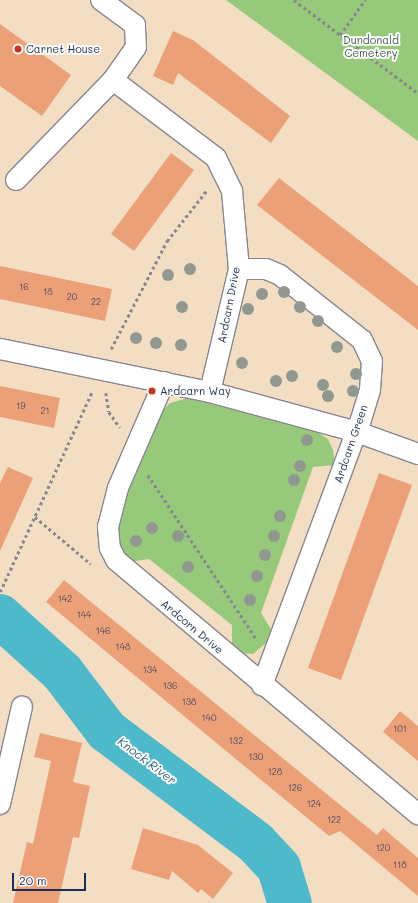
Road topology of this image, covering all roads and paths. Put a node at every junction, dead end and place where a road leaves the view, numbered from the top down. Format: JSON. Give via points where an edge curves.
{"nodes":[{"id":1,"x":101,"y":0,"type":"edge"},
{"id":2,"x":294,"y":0,"type":"edge"},
{"id":3,"x":365,"y":0,"type":"edge"},
{"id":4,"x":340,"y":35,"type":"junction"},
{"id":5,"x":113,"y":80,"type":"junction"},
{"id":6,"x":418,"y":93,"type":"edge"},
{"id":7,"x":222,"y":171,"type":"junction"},
{"id":8,"x":16,"y":180,"type":"dead end"},
{"id":9,"x":239,"y":269,"type":"junction"},
{"id":10,"x":0,"y":349,"type":"edge"},
{"id":11,"x":102,"y":367,"type":"junction"},
{"id":12,"x":164,"y":382,"type":"junction"},
{"id":13,"x":210,"y":392,"type":"junction"},
{"id":14,"x":357,"y":432,"type":"junction"},
{"id":15,"x":134,"y":449,"type":"junction"},
{"id":16,"x":418,"y":454,"type":"edge"},
{"id":17,"x":35,"y":517,"type":"junction"},
{"id":18,"x":126,"y":572,"type":"junction"},
{"id":19,"x":0,"y":592,"type":"edge"},
{"id":20,"x":258,"y":642,"type":"dead end"},
{"id":21,"x":262,"y":685,"type":"junction"},
{"id":22,"x":22,"y":706,"type":"dead end"},
{"id":23,"x":0,"y":800,"type":"edge"},
{"id":24,"x":418,"y":814,"type":"edge"}],
"edges":[{"from":1,"to":5,"type":"street","via":[[135,25],[136,47]]},
{"from":2,"to":4,"type":"path"},
{"from":3,"to":4,"type":"path"},
{"from":4,"to":6,"type":"path"},
{"from":5,"to":7,"type":"street","name":"Ardcarn Drive","via":[[216,158]]},
{"from":5,"to":8,"type":"street"},
{"from":7,"to":9,"type":"street","name":"Ardcarn Drive","via":[[232,191]]},
{"from":7,"to":11,"type":"path","via":[[167,241]]},
{"from":9,"to":13,"type":"street","name":"Ardcarn Drive"},
{"from":9,"to":14,"type":"street","name":"Ardcarn Green","via":[[266,269],[280,275],[362,340],[372,361],[370,390]]},
{"from":10,"to":11,"type":"street"},
{"from":11,"to":12,"type":"street"},
{"from":11,"to":15,"type":"path","via":[[109,412]]},
{"from":11,"to":17,"type":"path"},
{"from":12,"to":13,"type":"street"},
{"from":12,"to":15,"type":"street","name":"Ardcorn Drive"},
{"from":13,"to":14,"type":"street"},
{"from":14,"to":16,"type":"street"},
{"from":14,"to":21,"type":"street","name":"Ardcarn Green"},
{"from":15,"to":18,"type":"street","name":"Ardcorn Drive","via":[[118,488],[108,527],[110,548]]},
{"from":15,"to":20,"type":"path","via":[[150,478]]},
{"from":17,"to":18,"type":"path","via":[[98,569]]},
{"from":17,"to":19,"type":"path"},
{"from":18,"to":21,"type":"street","name":"Ardcorn Drive"},
{"from":21,"to":24,"type":"street","name":"Ardcorn Drive"},
{"from":22,"to":23,"type":"street"}]}
